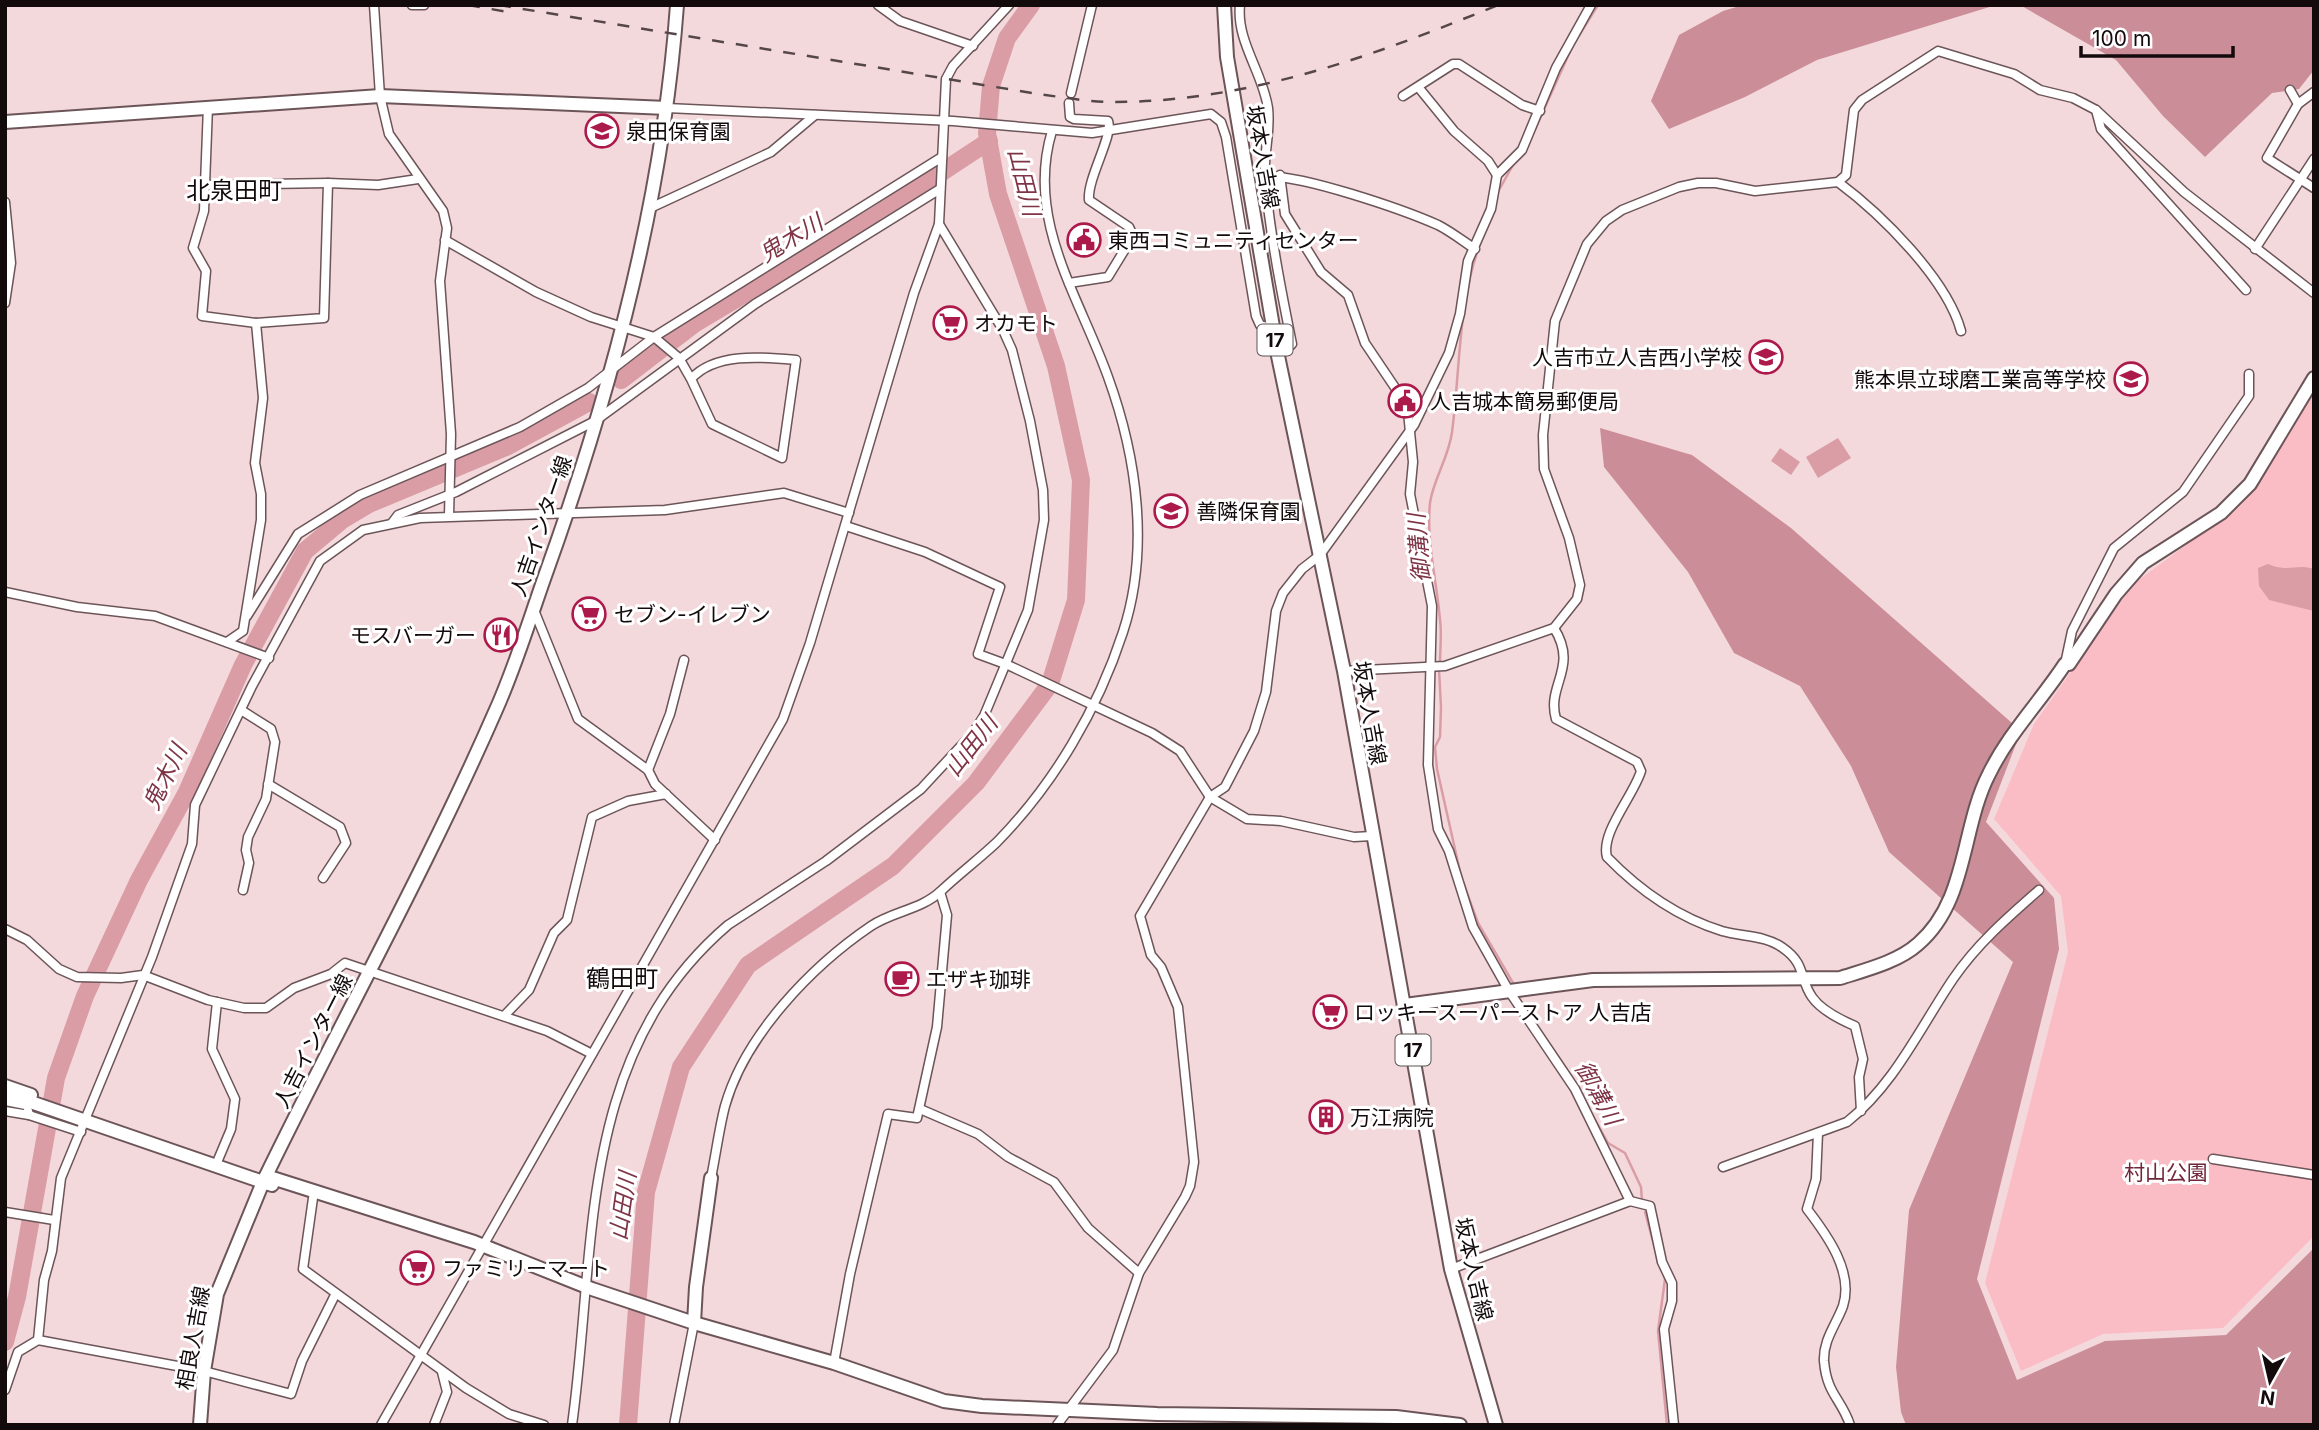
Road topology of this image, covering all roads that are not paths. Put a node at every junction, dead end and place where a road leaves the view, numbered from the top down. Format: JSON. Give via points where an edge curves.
{"nodes":[{"id":1,"x":374,"y":5,"type":"edge"},
{"id":2,"x":412,"y":5,"type":"edge"},
{"id":3,"x":424,"y":5,"type":"edge"},
{"id":4,"x":677,"y":5,"type":"edge"},
{"id":5,"x":878,"y":5,"type":"edge"},
{"id":6,"x":1009,"y":5,"type":"edge"},
{"id":7,"x":1092,"y":5,"type":"edge"},
{"id":8,"x":1224,"y":5,"type":"edge"},
{"id":9,"x":1240,"y":5,"type":"edge"},
{"id":10,"x":1591,"y":5,"type":"edge"},
{"id":11,"x":973,"y":46,"type":"junction"},
{"id":12,"x":1419,"y":88,"type":"junction"},
{"id":13,"x":2290,"y":90,"type":"dead end"},
{"id":14,"x":2314,"y":92,"type":"edge"},
{"id":15,"x":1071,"y":93,"type":"dead end"},
{"id":16,"x":380,"y":96,"type":"junction"},
{"id":17,"x":1403,"y":96,"type":"dead end"},
{"id":18,"x":1069,"y":103,"type":"dead end"},
{"id":19,"x":2298,"y":104,"type":"junction"},
{"id":20,"x":208,"y":106,"type":"junction"},
{"id":21,"x":667,"y":108,"type":"junction"},
{"id":22,"x":2096,"y":110,"type":"junction"},
{"id":23,"x":1540,"y":111,"type":"junction"},
{"id":24,"x":815,"y":115,"type":"junction"},
{"id":25,"x":943,"y":121,"type":"junction"},
{"id":26,"x":5,"y":122,"type":"edge"},
{"id":27,"x":1048,"y":130,"type":"junction"},
{"id":28,"x":1110,"y":131,"type":"junction"},
{"id":29,"x":942,"y":157,"type":"junction"},
{"id":30,"x":2314,"y":159,"type":"edge"},
{"id":31,"x":1280,"y":175,"type":"junction"},
{"id":32,"x":1497,"y":175,"type":"junction"},
{"id":33,"x":1265,"y":177,"type":"junction"},
{"id":34,"x":418,"y":179,"type":"junction"},
{"id":35,"x":2301,"y":179,"type":"junction"},
{"id":36,"x":1838,"y":182,"type":"junction"},
{"id":37,"x":328,"y":183,"type":"junction"},
{"id":38,"x":206,"y":185,"type":"junction"},
{"id":39,"x":2314,"y":188,"type":"edge"},
{"id":40,"x":940,"y":189,"type":"junction"},
{"id":41,"x":5,"y":202,"type":"edge"},
{"id":42,"x":648,"y":209,"type":"junction"},
{"id":43,"x":939,"y":224,"type":"junction"},
{"id":44,"x":445,"y":240,"type":"junction"},
{"id":45,"x":1475,"y":249,"type":"junction"},
{"id":46,"x":2255,"y":249,"type":"junction"},
{"id":47,"x":1069,"y":283,"type":"junction"},
{"id":48,"x":2246,"y":290,"type":"dead end"},
{"id":49,"x":2314,"y":293,"type":"edge"},
{"id":50,"x":5,"y":303,"type":"edge"},
{"id":51,"x":256,"y":323,"type":"junction"},
{"id":52,"x":623,"y":326,"type":"junction"},
{"id":53,"x":1273,"y":329,"type":"junction"},
{"id":54,"x":1961,"y":331,"type":"dead end"},
{"id":55,"x":654,"y":337,"type":"junction"},
{"id":56,"x":1278,"y":356,"type":"junction"},
{"id":57,"x":679,"y":358,"type":"junction"},
{"id":58,"x":610,"y":372,"type":"junction"},
{"id":59,"x":2249,"y":374,"type":"dead end"},
{"id":60,"x":2314,"y":378,"type":"edge"},
{"id":61,"x":691,"y":379,"type":"junction"},
{"id":62,"x":595,"y":421,"type":"junction"},
{"id":63,"x":1409,"y":430,"type":"junction"},
{"id":64,"x":450,"y":463,"type":"junction"},
{"id":65,"x":449,"y":493,"type":"junction"},
{"id":66,"x":849,"y":513,"type":"junction"},
{"id":67,"x":567,"y":515,"type":"junction"},
{"id":68,"x":449,"y":516,"type":"junction"},
{"id":69,"x":392,"y":523,"type":"junction"},
{"id":70,"x":846,"y":526,"type":"junction"},
{"id":71,"x":1320,"y":555,"type":"junction"},
{"id":72,"x":5,"y":592,"type":"edge"},
{"id":73,"x":534,"y":609,"type":"junction"},
{"id":74,"x":247,"y":616,"type":"junction"},
{"id":75,"x":1554,"y":628,"type":"junction"},
{"id":76,"x":227,"y":642,"type":"junction"},
{"id":77,"x":269,"y":658,"type":"junction"},
{"id":78,"x":684,"y":660,"type":"dead end"},
{"id":79,"x":2065,"y":664,"type":"junction"},
{"id":80,"x":1008,"y":665,"type":"junction"},
{"id":81,"x":1429,"y":668,"type":"junction"},
{"id":82,"x":1343,"y":671,"type":"junction"},
{"id":83,"x":1091,"y":706,"type":"junction"},
{"id":84,"x":241,"y":710,"type":"junction"},
{"id":85,"x":648,"y":770,"type":"junction"},
{"id":86,"x":268,"y":784,"type":"junction"},
{"id":87,"x":666,"y":794,"type":"junction"},
{"id":88,"x":1210,"y":797,"type":"junction"},
{"id":89,"x":1372,"y":836,"type":"junction"},
{"id":90,"x":715,"y":840,"type":"junction"},
{"id":91,"x":323,"y":878,"type":"dead end"},
{"id":92,"x":243,"y":890,"type":"dead end"},
{"id":93,"x":2039,"y":890,"type":"dead end"},
{"id":94,"x":940,"y":892,"type":"junction"},
{"id":95,"x":5,"y":929,"type":"edge"},
{"id":96,"x":369,"y":972,"type":"junction"},
{"id":97,"x":143,"y":975,"type":"junction"},
{"id":98,"x":1804,"y":980,"type":"junction"},
{"id":99,"x":1509,"y":991,"type":"junction"},
{"id":100,"x":216,"y":1002,"type":"junction"},
{"id":101,"x":1405,"y":1005,"type":"junction"},
{"id":102,"x":504,"y":1016,"type":"junction"},
{"id":103,"x":592,"y":1054,"type":"junction"},
{"id":104,"x":5,"y":1086,"type":"edge"},
{"id":105,"x":5,"y":1095,"type":"edge"},
{"id":106,"x":31,"y":1102,"type":"junction"},
{"id":107,"x":920,"y":1109,"type":"junction"},
{"id":108,"x":5,"y":1111,"type":"edge"},
{"id":109,"x":1861,"y":1111,"type":"junction"},
{"id":110,"x":57,"y":1113,"type":"junction"},
{"id":111,"x":84,"y":1123,"type":"junction"},
{"id":112,"x":1818,"y":1133,"type":"junction"},
{"id":113,"x":2213,"y":1159,"type":"dead end"},
{"id":114,"x":218,"y":1160,"type":"junction"},
{"id":115,"x":1723,"y":1167,"type":"dead end"},
{"id":116,"x":2314,"y":1175,"type":"edge"},
{"id":117,"x":711,"y":1178,"type":"joint"},
{"id":118,"x":264,"y":1179,"type":"junction"},
{"id":119,"x":313,"y":1198,"type":"junction"},
{"id":120,"x":1630,"y":1201,"type":"junction"},
{"id":121,"x":5,"y":1212,"type":"edge"},
{"id":122,"x":54,"y":1220,"type":"junction"},
{"id":123,"x":482,"y":1248,"type":"junction"},
{"id":124,"x":1451,"y":1269,"type":"junction"},
{"id":125,"x":1139,"y":1273,"type":"junction"},
{"id":126,"x":589,"y":1288,"type":"junction"},
{"id":127,"x":335,"y":1295,"type":"junction"},
{"id":128,"x":690,"y":1322,"type":"junction"},
{"id":129,"x":38,"y":1340,"type":"junction"},
{"id":130,"x":421,"y":1356,"type":"junction"},
{"id":131,"x":834,"y":1363,"type":"junction"},
{"id":132,"x":204,"y":1371,"type":"junction"},
{"id":133,"x":442,"y":1372,"type":"junction"},
{"id":134,"x":5,"y":1390,"type":"edge"},
{"id":135,"x":1068,"y":1409,"type":"junction"},
{"id":136,"x":200,"y":1425,"type":"edge"},
{"id":137,"x":381,"y":1425,"type":"edge"},
{"id":138,"x":434,"y":1425,"type":"edge"},
{"id":139,"x":544,"y":1425,"type":"edge"},
{"id":140,"x":572,"y":1425,"type":"edge"},
{"id":141,"x":674,"y":1425,"type":"edge"},
{"id":142,"x":1057,"y":1425,"type":"edge"},
{"id":143,"x":1460,"y":1425,"type":"edge"},
{"id":144,"x":1496,"y":1425,"type":"edge"},
{"id":145,"x":1674,"y":1425,"type":"edge"},
{"id":146,"x":1850,"y":1425,"type":"edge"}],
"edges":[{"from":1,"to":16,"type":"street"},
{"from":2,"to":3,"type":"street"},
{"from":4,"to":21,"type":"street","name":"人吉インター線"},
{"from":5,"to":11,"type":"street","via":[[900,21]]},
{"from":6,"to":11,"type":"street"},
{"from":7,"to":15,"type":"street"},
{"from":8,"to":53,"type":"street","name":"坂本人吉線","number":"17","via":[[1227,57]]},
{"from":9,"to":33,"type":"street","via":[[1244,41],[1268,107]]},
{"from":10,"to":23,"type":"street","via":[[1556,68]]},
{"from":11,"to":25,"type":"street","via":[[949,72]]},
{"from":12,"to":17,"type":"street"},
{"from":12,"to":23,"type":"street","via":[[1459,64],[1522,105]]},
{"from":12,"to":32,"type":"street"},
{"from":13,"to":19,"type":"street"},
{"from":14,"to":19,"type":"street"},
{"from":16,"to":20,"type":"street"},
{"from":16,"to":21,"type":"street"},
{"from":16,"to":34,"type":"street","via":[[389,134]]},
{"from":18,"to":28,"type":"street","via":[[1070,117],[1108,121]]},
{"from":19,"to":35,"type":"street","via":[[2267,158]]},
{"from":20,"to":26,"type":"street"},
{"from":20,"to":38,"type":"street"},
{"from":21,"to":24,"type":"street"},
{"from":21,"to":42,"type":"street","name":"人吉インター線"},
{"from":22,"to":36,"type":"street","via":[[2073,97],[2040,90],[2014,75],[1938,51],[1862,100],[1854,110],[1846,175]]},
{"from":22,"to":46,"type":"street","via":[[2184,192]]},
{"from":22,"to":48,"type":"street","via":[[2101,129]]},
{"from":23,"to":32,"type":"street","via":[[1522,150]]},
{"from":24,"to":25,"type":"street"},
{"from":24,"to":42,"type":"street","via":[[771,152]]},
{"from":25,"to":27,"type":"street"},
{"from":25,"to":29,"type":"street"},
{"from":27,"to":28,"type":"street"},
{"from":27,"to":47,"type":"street","via":[[1043,174],[1046,219]]},
{"from":28,"to":47,"type":"street","via":[[1093,171],[1088,200],[1129,227],[1132,241],[1108,277]]},
{"from":28,"to":53,"type":"street","via":[[1211,114],[1221,122],[1256,316],[1260,325]]},
{"from":29,"to":40,"type":"street"},
{"from":29,"to":55,"type":"street"},
{"from":30,"to":35,"type":"street"},
{"from":31,"to":33,"type":"street"},
{"from":31,"to":45,"type":"street","via":[[1427,222]]},
{"from":31,"to":63,"type":"street","via":[[1285,214],[1321,272],[1348,295],[1365,343],[1408,412]]},
{"from":32,"to":45,"type":"street"},
{"from":33,"to":56,"type":"street","via":[[1292,344]]},
{"from":34,"to":37,"type":"street","via":[[377,186]]},
{"from":34,"to":44,"type":"street","via":[[443,211]]},
{"from":35,"to":39,"type":"street"},
{"from":35,"to":46,"type":"street"},
{"from":36,"to":54,"type":"street","via":[[1912,250],[1957,315]]},
{"from":36,"to":75,"type":"street","via":[[1755,191],[1716,183],[1679,187],[1622,210],[1587,244],[1550,343],[1544,469],[1580,585],[1577,599]]},
{"from":37,"to":38,"type":"street"},
{"from":37,"to":51,"type":"street","via":[[324,318]]},
{"from":38,"to":51,"type":"street","via":[[193,248],[206,271],[202,316]]},
{"from":40,"to":43,"type":"street"},
{"from":40,"to":57,"type":"street","via":[[755,304]]},
{"from":41,"to":50,"type":"street","via":[[11,263]]},
{"from":42,"to":52,"type":"street","name":"人吉インター線"},
{"from":43,"to":66,"type":"street"},
{"from":43,"to":80,"type":"street","via":[[1012,350],[1043,490],[1044,520],[1034,587]]},
{"from":44,"to":52,"type":"street","via":[[536,292]]},
{"from":44,"to":64,"type":"street","via":[[440,281]]},
{"from":45,"to":63,"type":"street","via":[[1468,261],[1449,354]]},
{"from":46,"to":49,"type":"street"},
{"from":47,"to":83,"type":"street","via":[[1108,376],[1127,446],[1137,528],[1137,561],[1126,620]]},
{"from":51,"to":74,"type":"street","via":[[262,398],[255,463],[261,520]]},
{"from":52,"to":55,"type":"street"},
{"from":52,"to":58,"type":"street","name":"人吉インター線"},
{"from":53,"to":56,"type":"street","name":"坂本人吉線","number":"17"},
{"from":55,"to":57,"type":"street"},
{"from":55,"to":58,"type":"street"},
{"from":56,"to":71,"type":"street","name":"坂本人吉線","number":"17"},
{"from":57,"to":61,"type":"street"},
{"from":57,"to":62,"type":"street"},
{"from":58,"to":62,"type":"street","name":"人吉インター線"},
{"from":58,"to":64,"type":"street"},
{"from":59,"to":79,"type":"street","via":[[2249,396],[2183,492],[2114,548],[2072,631]]},
{"from":60,"to":79,"type":"street","via":[[2250,484],[2221,513],[2143,563]]},
{"from":61,"to":61,"type":"street","via":[[711,362],[759,356],[796,360],[782,458],[712,424]]},
{"from":62,"to":65,"type":"street"},
{"from":62,"to":67,"type":"street","name":"人吉インター線"},
{"from":63,"to":71,"type":"street"},
{"from":63,"to":81,"type":"street","via":[[1410,494],[1432,606]]},
{"from":64,"to":65,"type":"street"},
{"from":64,"to":74,"type":"street","via":[[360,495],[299,534]]},
{"from":65,"to":68,"type":"street"},
{"from":65,"to":69,"type":"street","via":[[398,515]]},
{"from":66,"to":67,"type":"street","via":[[784,493],[665,510]]},
{"from":66,"to":70,"type":"street"},
{"from":67,"to":68,"type":"street"},
{"from":67,"to":73,"type":"street","name":"人吉インター線"},
{"from":68,"to":69,"type":"street"},
{"from":69,"to":77,"type":"street","via":[[363,530],[320,561]]},
{"from":70,"to":80,"type":"street","via":[[925,552],[1000,587],[978,654]]},
{"from":70,"to":90,"type":"street","via":[[783,719]]},
{"from":71,"to":82,"type":"street","name":"坂本人吉線","number":"17"},
{"from":71,"to":88,"type":"street","via":[[1302,569],[1278,603],[1266,692],[1254,731],[1225,786]]},
{"from":72,"to":76,"type":"street","via":[[155,616]]},
{"from":73,"to":85,"type":"street","via":[[578,719]]},
{"from":73,"to":96,"type":"street","name":"人吉インター線","via":[[497,710]]},
{"from":74,"to":76,"type":"street","via":[[243,631]]},
{"from":75,"to":81,"type":"street"},
{"from":75,"to":98,"type":"street","via":[[1563,642],[1564,667],[1553,705],[1556,719],[1637,762],[1641,771],[1608,837],[1607,857],[1654,899],[1724,931],[1764,938],[1784,948],[1802,967]]},
{"from":76,"to":77,"type":"street"},
{"from":77,"to":84,"type":"street"},
{"from":78,"to":85,"type":"street"},
{"from":79,"to":98,"type":"street","via":[[2023,717],[1988,775],[1956,887],[1918,944],[1853,974]]},
{"from":80,"to":83,"type":"street"},
{"from":80,"to":126,"type":"street","via":[[973,733],[921,789],[826,861],[728,925],[688,963],[671,987],[621,1078],[594,1191]]},
{"from":81,"to":82,"type":"street"},
{"from":81,"to":99,"type":"street","via":[[1428,765],[1438,829],[1473,927]]},
{"from":82,"to":89,"type":"street","name":"坂本人吉線","number":"17"},
{"from":83,"to":88,"type":"street","via":[[1180,751]]},
{"from":83,"to":94,"type":"street","via":[[1026,810]]},
{"from":84,"to":86,"type":"street","via":[[271,729],[275,742]]},
{"from":84,"to":97,"type":"street","via":[[195,805],[192,844]]},
{"from":85,"to":87,"type":"street"},
{"from":86,"to":91,"type":"street","via":[[345,834],[346,843]]},
{"from":86,"to":92,"type":"street","via":[[248,837]]},
{"from":87,"to":90,"type":"street"},
{"from":87,"to":102,"type":"street","via":[[628,801],[592,817],[567,920],[554,933],[529,990]]},
{"from":88,"to":89,"type":"street","via":[[1247,819]]},
{"from":88,"to":125,"type":"street","via":[[1140,916],[1151,955],[1178,1007],[1194,1162],[1185,1197]]},
{"from":89,"to":101,"type":"street","name":"坂本人吉線","number":"17"},
{"from":90,"to":103,"type":"street"},
{"from":93,"to":109,"type":"street","via":[[1978,946]]},
{"from":94,"to":107,"type":"street","via":[[947,915],[938,1015]]},
{"from":94,"to":117,"type":"street","via":[[907,912],[884,917],[823,963],[786,1001],[746,1060],[726,1103]]},
{"from":95,"to":97,"type":"street","via":[[77,977]]},
{"from":96,"to":100,"type":"street","via":[[345,963],[331,974],[294,988],[266,1008]]},
{"from":96,"to":102,"type":"street"},
{"from":96,"to":118,"type":"street","name":"人吉インター線"},
{"from":97,"to":100,"type":"street"},
{"from":97,"to":111,"type":"street"},
{"from":98,"to":99,"type":"street","via":[[1593,979]]},
{"from":98,"to":109,"type":"street","via":[[1813,999],[1856,1026],[1863,1059]]},
{"from":99,"to":101,"type":"street"},
{"from":99,"to":120,"type":"street","via":[[1575,1089]]},
{"from":100,"to":114,"type":"street","via":[[212,1049],[235,1099],[231,1129]]},
{"from":101,"to":124,"type":"street","name":"坂本人吉線","number":"17"},
{"from":102,"to":103,"type":"street"},
{"from":103,"to":123,"type":"street"},
{"from":104,"to":106,"type":"street"},
{"from":105,"to":106,"type":"highway"},
{"from":106,"to":108,"type":"street"},
{"from":106,"to":110,"type":"street"},
{"from":106,"to":110,"type":"street"},
{"from":107,"to":125,"type":"street","via":[[978,1134],[1054,1182],[1088,1228]]},
{"from":107,"to":131,"type":"street","via":[[917,1118],[888,1114]]},
{"from":109,"to":112,"type":"street"},
{"from":110,"to":111,"type":"street"},
{"from":110,"to":111,"type":"street"},
{"from":111,"to":114,"type":"street"},
{"from":111,"to":118,"type":"street"},
{"from":111,"to":122,"type":"street","via":[[61,1178]]},
{"from":112,"to":115,"type":"street"},
{"from":112,"to":146,"type":"street","via":[[1816,1179],[1807,1209],[1845,1272],[1844,1304],[1824,1358],[1828,1388]]},
{"from":113,"to":116,"type":"street"},
{"from":114,"to":118,"type":"street"},
{"from":117,"to":128,"type":"street"},
{"from":118,"to":119,"type":"street"},
{"from":118,"to":123,"type":"street"},
{"from":118,"to":132,"type":"street","name":"相良人吉線","via":[[217,1294]]},
{"from":119,"to":123,"type":"street"},
{"from":119,"to":127,"type":"street","via":[[303,1269]]},
{"from":120,"to":124,"type":"street"},
{"from":120,"to":145,"type":"street","via":[[1650,1206],[1671,1283],[1672,1301],[1664,1329]]},
{"from":121,"to":122,"type":"street"},
{"from":122,"to":129,"type":"street"},
{"from":123,"to":126,"type":"street"},
{"from":123,"to":130,"type":"street"},
{"from":124,"to":144,"type":"street","name":"坂本人吉線","number":"17"},
{"from":125,"to":135,"type":"street","via":[[1113,1350]]},
{"from":126,"to":128,"type":"street"},
{"from":126,"to":140,"type":"street"},
{"from":127,"to":130,"type":"street"},
{"from":127,"to":132,"type":"street","via":[[291,1394]]},
{"from":128,"to":131,"type":"street"},
{"from":128,"to":141,"type":"street"},
{"from":129,"to":132,"type":"street"},
{"from":129,"to":134,"type":"street","via":[[19,1352]]},
{"from":130,"to":133,"type":"street"},
{"from":130,"to":137,"type":"street"},
{"from":131,"to":135,"type":"street","via":[[944,1401]]},
{"from":132,"to":136,"type":"street","name":"相良人吉線"},
{"from":133,"to":138,"type":"street","via":[[447,1392]]},
{"from":133,"to":139,"type":"street","via":[[509,1414]]},
{"from":135,"to":142,"type":"street"},
{"from":135,"to":143,"type":"street","via":[[1396,1417]]}]}
